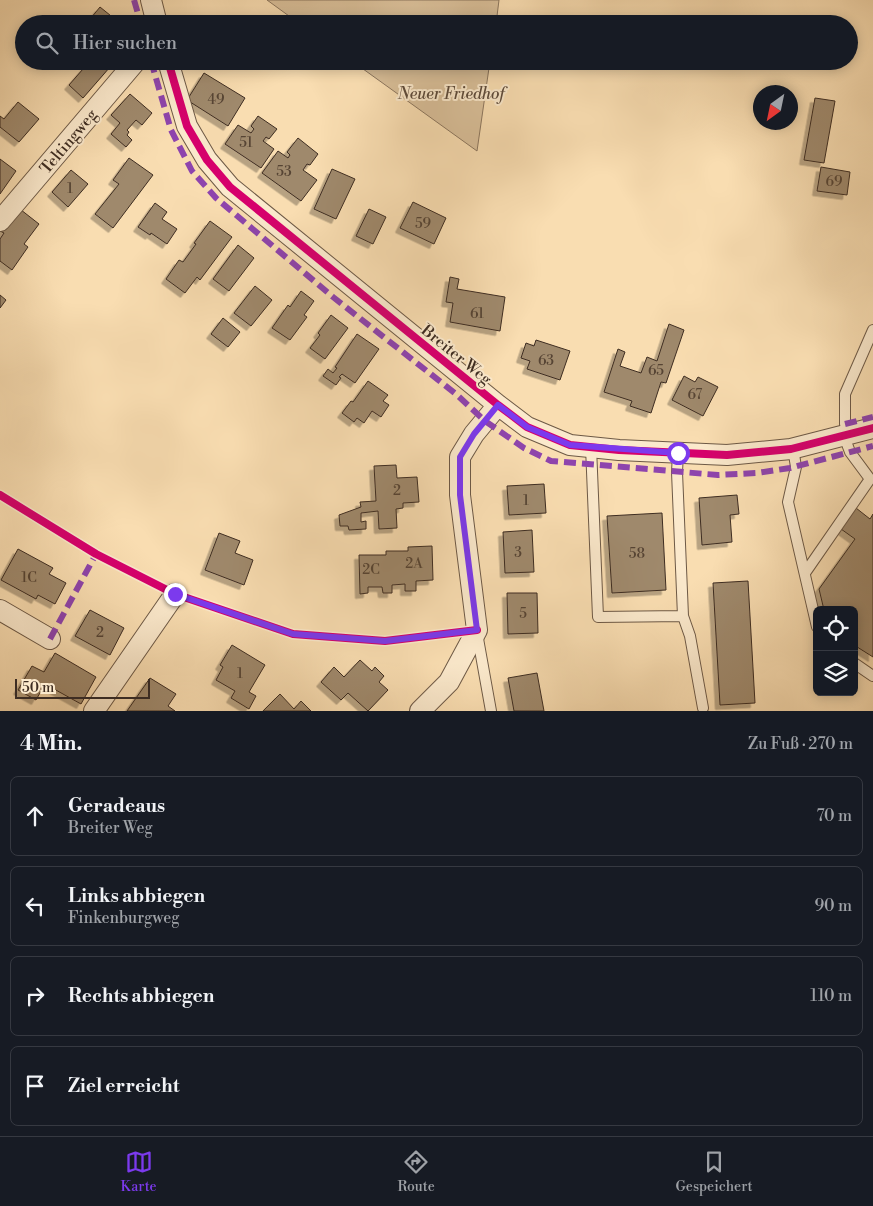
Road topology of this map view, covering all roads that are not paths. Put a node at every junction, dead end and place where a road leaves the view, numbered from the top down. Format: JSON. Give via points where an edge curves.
{"nodes":[{"id":1,"x":151,"y":0,"type":"edge"},
{"id":2,"x":155,"y":15,"type":"edge"},
{"id":3,"x":128,"y":70,"type":"edge"},
{"id":4,"x":171,"y":70,"type":"edge"},
{"id":5,"x":0,"y":221,"type":"edge"},
{"id":6,"x":873,"y":330,"type":"edge"},
{"id":7,"x":498,"y":405,"type":"junction"},
{"id":8,"x":873,"y":428,"type":"edge"},
{"id":9,"x":848,"y":436,"type":"junction"},
{"id":10,"x":591,"y":447,"type":"junction"},
{"id":11,"x":794,"y":448,"type":"junction"},
{"id":12,"x":678,"y":453,"type":"junction"},
{"id":13,"x":805,"y":573,"type":"junction"},
{"id":14,"x":175,"y":594,"type":"dead end"},
{"id":15,"x":813,"y":609,"type":"edge"},
{"id":16,"x":0,"y":610,"type":"edge"},
{"id":17,"x":683,"y":616,"type":"junction"},
{"id":18,"x":477,"y":630,"type":"junction"},
{"id":19,"x":50,"y":639,"type":"dead end"},
{"id":20,"x":858,"y":666,"type":"edge"},
{"id":21,"x":873,"y":676,"type":"edge"},
{"id":22,"x":703,"y":708,"type":"dead end"},
{"id":23,"x":94,"y":711,"type":"edge"},
{"id":24,"x":420,"y":711,"type":"edge"},
{"id":25,"x":491,"y":711,"type":"edge"}],
"edges":[{"from":1,"to":2,"type":"street"},
{"from":3,"to":5,"type":"street","name":"Teltingweg"},
{"from":4,"to":7,"type":"street","name":"Breiter Weg","via":[[187,126],[207,160],[230,187]]},
{"from":6,"to":9,"type":"lane","via":[[844,394]]},
{"from":7,"to":10,"type":"street","name":"Breiter Weg","via":[[527,427],[570,445]]},
{"from":7,"to":18,"type":"street","via":[[460,457],[460,495]]},
{"from":8,"to":9,"type":"street","name":"Breiter Weg"},
{"from":9,"to":11,"type":"street","name":"Breiter Weg"},
{"from":9,"to":13,"type":"lane","via":[[850,452],[870,479]]},
{"from":10,"to":12,"type":"street","name":"Breiter Weg"},
{"from":10,"to":17,"type":"lane","via":[[598,617]]},
{"from":11,"to":12,"type":"street","name":"Breiter Weg","via":[[727,455]]},
{"from":11,"to":13,"type":"lane","via":[[796,467],[788,502]]},
{"from":12,"to":17,"type":"lane"},
{"from":13,"to":15,"type":"lane"},
{"from":14,"to":23,"type":"street"},
{"from":16,"to":19,"type":"street"},
{"from":17,"to":22,"type":"lane","via":[[690,636]]},
{"from":18,"to":24,"type":"street","via":[[449,682]]},
{"from":18,"to":25,"type":"lane"},
{"from":20,"to":21,"type":"lane"}]}
